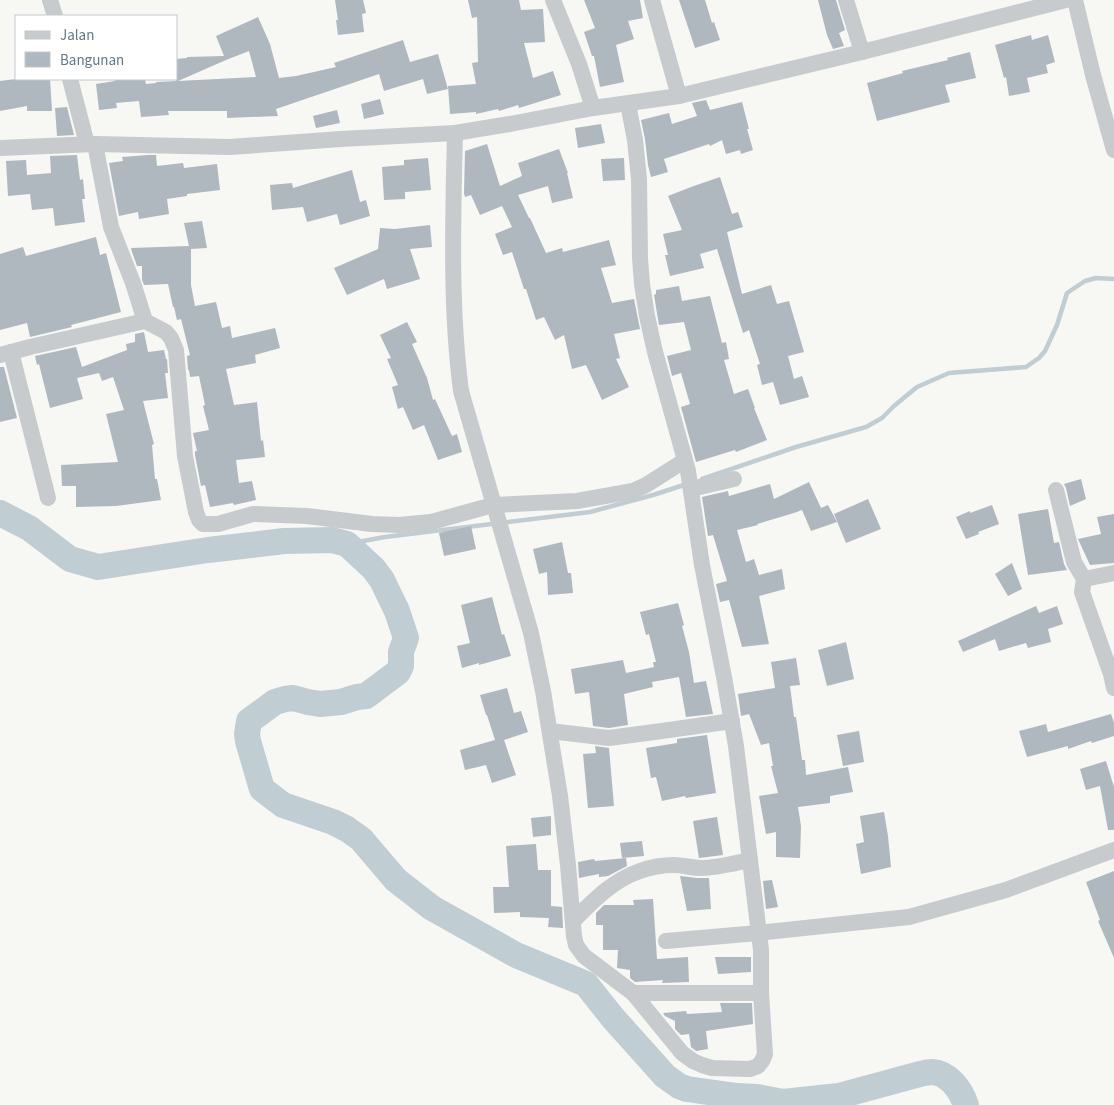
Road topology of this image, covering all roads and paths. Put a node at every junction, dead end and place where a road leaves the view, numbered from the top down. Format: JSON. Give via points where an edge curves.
{"nodes":[{"id":1,"x":50,"y":0,"type":"edge"},
{"id":2,"x":553,"y":0,"type":"edge"},
{"id":3,"x":652,"y":0,"type":"edge"},
{"id":4,"x":846,"y":0,"type":"edge"},
{"id":5,"x":1066,"y":0,"type":"edge"},
{"id":6,"x":1075,"y":0,"type":"edge"},
{"id":7,"x":54,"y":15,"type":"edge"},
{"id":8,"x":862,"y":52,"type":"junction"},
{"id":9,"x":70,"y":80,"type":"edge"},
{"id":10,"x":678,"y":96,"type":"junction"},
{"id":11,"x":628,"y":104,"type":"junction"},
{"id":12,"x":593,"y":108,"type":"junction"},
{"id":13,"x":455,"y":133,"type":"junction"},
{"id":14,"x":91,"y":144,"type":"junction"},
{"id":15,"x":0,"y":148,"type":"edge"},
{"id":16,"x":1114,"y":150,"type":"edge"},
{"id":17,"x":144,"y":321,"type":"junction"},
{"id":18,"x":6,"y":353,"type":"edge"},
{"id":19,"x":688,"y":477,"type":"junction"},
{"id":20,"x":734,"y":479,"type":"dead end"},
{"id":21,"x":1056,"y":490,"type":"dead end"},
{"id":22,"x":48,"y":498,"type":"dead end"},
{"id":23,"x":497,"y":518,"type":"junction"},
{"id":24,"x":1114,"y":573,"type":"edge"},
{"id":25,"x":1084,"y":579,"type":"junction"},
{"id":26,"x":1113,"y":678,"type":"edge"},
{"id":27,"x":732,"y":721,"type":"junction"},
{"id":28,"x":550,"y":730,"type":"junction"},
{"id":29,"x":1114,"y":850,"type":"edge"},
{"id":30,"x":750,"y":860,"type":"junction"},
{"id":31,"x":573,"y":921,"type":"junction"},
{"id":32,"x":758,"y":933,"type":"junction"},
{"id":33,"x":666,"y":941,"type":"dead end"},
{"id":34,"x":633,"y":993,"type":"junction"},
{"id":35,"x":762,"y":993,"type":"junction"}],
"edges":[{"from":1,"to":7,"type":"street"},
{"from":2,"to":12,"type":"street"},
{"from":3,"to":10,"type":"street"},
{"from":4,"to":8,"type":"street"},
{"from":5,"to":8,"type":"street"},
{"from":6,"to":16,"type":"street"},
{"from":8,"to":10,"type":"street"},
{"from":9,"to":14,"type":"street"},
{"from":10,"to":11,"type":"street"},
{"from":11,"to":12,"type":"street"},
{"from":11,"to":19,"type":"street","via":[[639,180],[640,258],[647,316]]},
{"from":12,"to":13,"type":"street"},
{"from":13,"to":14,"type":"street","via":[[230,147]]},
{"from":13,"to":23,"type":"street","via":[[453,223],[457,362],[461,391]]},
{"from":14,"to":15,"type":"street"},
{"from":14,"to":17,"type":"street","via":[[110,227],[133,283]]},
{"from":17,"to":18,"type":"street"},
{"from":17,"to":23,"type":"street","via":[[166,332],[176,350],[185,456],[196,512],[203,524],[218,524],[252,514],[399,525]]},
{"from":18,"to":22,"type":"street"},
{"from":19,"to":20,"type":"street"},
{"from":19,"to":23,"type":"street"},
{"from":19,"to":27,"type":"street"},
{"from":21,"to":25,"type":"street","via":[[1074,562]]},
{"from":23,"to":28,"type":"street","via":[[530,633]]},
{"from":24,"to":25,"type":"street"},
{"from":25,"to":26,"type":"street","via":[[1082,592]]},
{"from":27,"to":28,"type":"street","via":[[609,738]]},
{"from":27,"to":30,"type":"street"},
{"from":28,"to":31,"type":"street"},
{"from":29,"to":32,"type":"street","via":[[1006,890],[909,917]]},
{"from":30,"to":31,"type":"street","via":[[702,868],[675,865],[640,871],[609,887]]},
{"from":30,"to":32,"type":"street"},
{"from":31,"to":34,"type":"street","via":[[576,945],[584,956]]},
{"from":32,"to":33,"type":"street"},
{"from":32,"to":35,"type":"street"},
{"from":34,"to":35,"type":"street"},
{"from":34,"to":35,"type":"street","via":[[682,1053],[712,1068],[750,1068],[762,1061]]}]}
